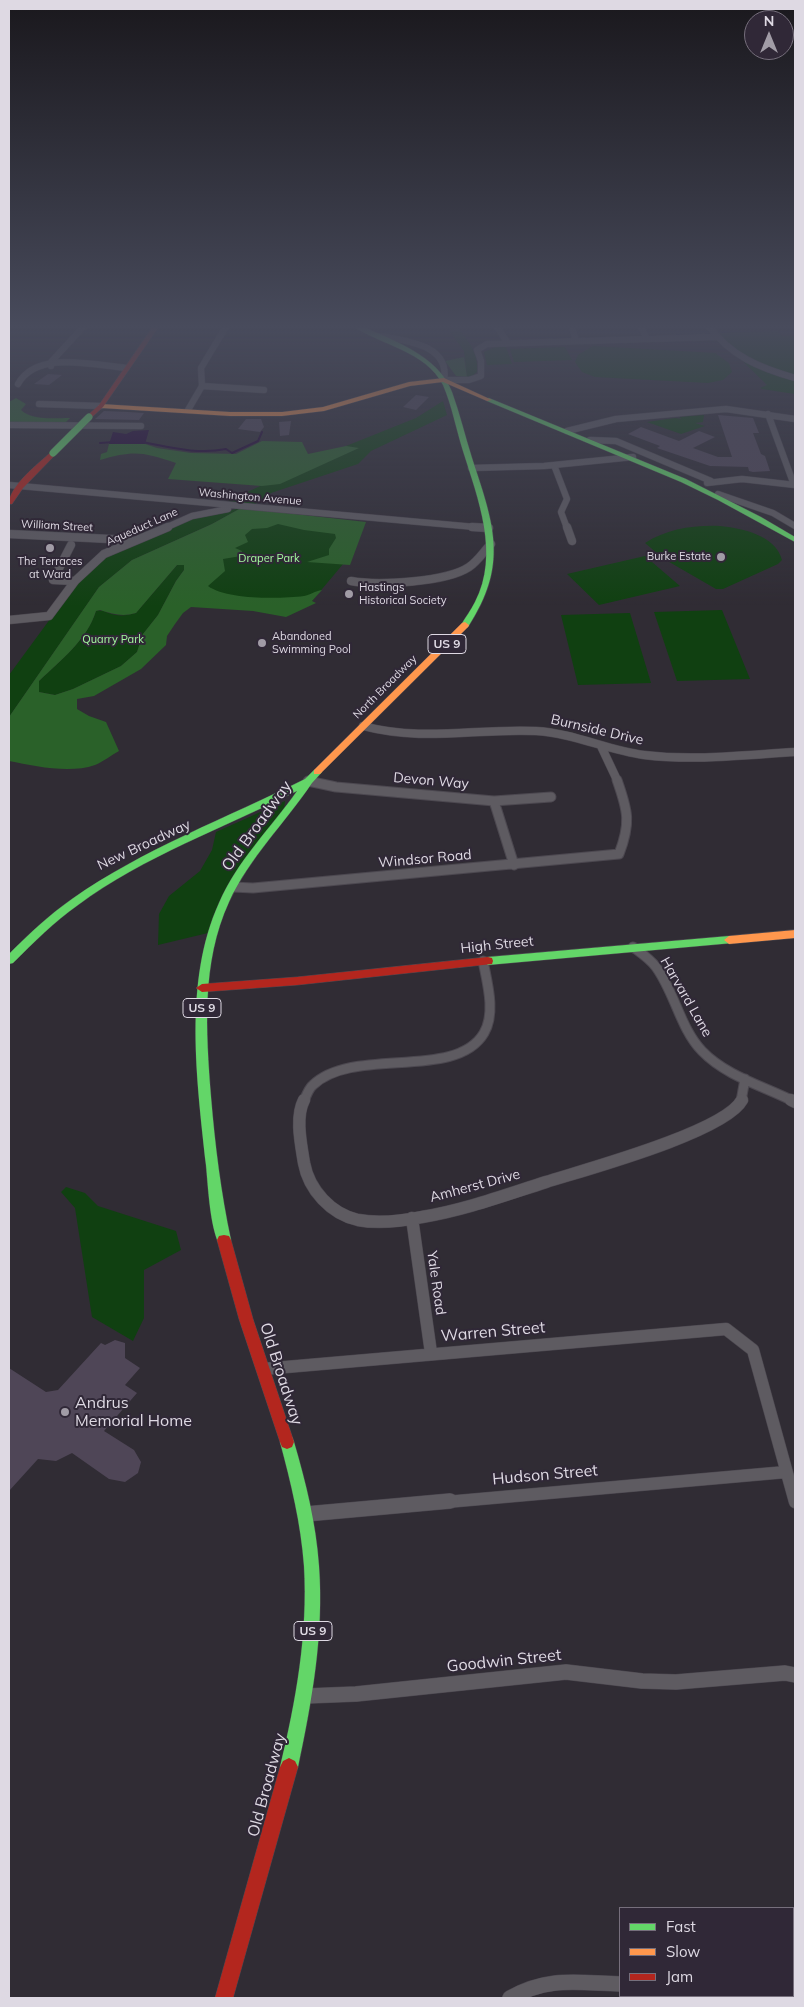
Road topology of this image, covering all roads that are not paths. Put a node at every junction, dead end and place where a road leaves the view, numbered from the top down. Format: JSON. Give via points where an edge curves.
{"nodes":[{"id":1,"x":87,"y":419,"type":"edge"},
{"id":2,"x":456,"y":419,"type":"edge"},
{"id":3,"x":537,"y":419,"type":"edge"},
{"id":4,"x":620,"y":419,"type":"edge"},
{"id":5,"x":770,"y":419,"type":"edge"},
{"id":6,"x":9,"y":425,"type":"edge"},
{"id":7,"x":141,"y":426,"type":"dead end"},
{"id":8,"x":567,"y":431,"type":"junction"},
{"id":9,"x":590,"y":440,"type":"junction"},
{"id":10,"x":632,"y":457,"type":"junction"},
{"id":11,"x":554,"y":465,"type":"junction"},
{"id":12,"x":471,"y":468,"type":"junction"},
{"id":13,"x":706,"y":484,"type":"junction"},
{"id":14,"x":795,"y":485,"type":"edge"},
{"id":15,"x":15,"y":486,"type":"edge"},
{"id":16,"x":718,"y":494,"type":"junction"},
{"id":17,"x":9,"y":502,"type":"edge"},
{"id":18,"x":239,"y":506,"type":"junction"},
{"id":19,"x":795,"y":526,"type":"edge"},
{"id":20,"x":489,"y":528,"type":"junction"},
{"id":21,"x":9,"y":534,"type":"edge"},
{"id":22,"x":795,"y":540,"type":"edge"},
{"id":23,"x":134,"y":541,"type":"junction"},
{"id":24,"x":572,"y":541,"type":"dead end"},
{"id":25,"x":491,"y":544,"type":"junction"},
{"id":26,"x":72,"y":545,"type":"dead end"},
{"id":27,"x":75,"y":581,"type":"junction"},
{"id":28,"x":351,"y":581,"type":"dead end"},
{"id":29,"x":9,"y":620,"type":"edge"},
{"id":30,"x":363,"y":726,"type":"junction"},
{"id":31,"x":601,"y":746,"type":"junction"},
{"id":32,"x":795,"y":752,"type":"edge"},
{"id":33,"x":308,"y":781,"type":"junction"},
{"id":34,"x":552,"y":797,"type":"dead end"},
{"id":35,"x":494,"y":801,"type":"junction"},
{"id":36,"x":239,"y":817,"type":"junction"},
{"id":37,"x":273,"y":830,"type":"junction"},
{"id":38,"x":514,"y":865,"type":"junction"},
{"id":39,"x":232,"y":887,"type":"junction"},
{"id":40,"x":795,"y":934,"type":"edge"},
{"id":41,"x":633,"y":947,"type":"junction"},
{"id":42,"x":9,"y":960,"type":"edge"},
{"id":43,"x":483,"y":961,"type":"junction"},
{"id":44,"x":202,"y":988,"type":"junction"},
{"id":45,"x":745,"y":1079,"type":"junction"},
{"id":46,"x":795,"y":1102,"type":"edge"},
{"id":47,"x":412,"y":1218,"type":"junction"},
{"id":48,"x":430,"y":1353,"type":"junction"},
{"id":49,"x":263,"y":1369,"type":"junction"},
{"id":50,"x":786,"y":1472,"type":"junction"},
{"id":51,"x":795,"y":1502,"type":"edge"},
{"id":52,"x":306,"y":1514,"type":"junction"},
{"id":53,"x":795,"y":1675,"type":"edge"},
{"id":54,"x":306,"y":1696,"type":"junction"},
{"id":55,"x":619,"y":1984,"type":"edge"},
{"id":56,"x":224,"y":1998,"type":"edge"},
{"id":57,"x":510,"y":1998,"type":"edge"}],
"edges":[{"from":1,"to":15,"type":"main road","bridge":true},
{"from":2,"to":12,"type":"main road","name":"North Broadway","number":"US 9"},
{"from":3,"to":8,"type":"main road"},
{"from":4,"to":8,"type":"street"},
{"from":5,"to":14,"type":"street"},
{"from":6,"to":7,"type":"street"},
{"from":8,"to":9,"type":"main road"},
{"from":9,"to":10,"type":"main road"},
{"from":9,"to":13,"type":"street","via":[[616,441]]},
{"from":10,"to":11,"type":"street"},
{"from":10,"to":13,"type":"main road"},
{"from":11,"to":12,"type":"street"},
{"from":11,"to":24,"type":"street","via":[[567,499],[561,509],[561,517]]},
{"from":12,"to":20,"type":"main road","name":"North Broadway","number":"US 9"},
{"from":13,"to":14,"type":"street","via":[[751,479]]},
{"from":13,"to":16,"type":"main road"},
{"from":15,"to":17,"type":"main road"},
{"from":15,"to":18,"type":"street","name":"Washington Avenue"},
{"from":16,"to":19,"type":"street","via":[[773,513]]},
{"from":16,"to":22,"type":"main road"},
{"from":18,"to":20,"type":"street","name":"Washington Avenue"},
{"from":18,"to":23,"type":"street","name":"Aqueduct Lane","via":[[199,513]]},
{"from":20,"to":25,"type":"main road","name":"North Broadway","number":"US 9"},
{"from":21,"to":23,"type":"street","name":"William Street"},
{"from":23,"to":27,"type":"street","name":"Aqueduct Lane","via":[[104,554]]},
{"from":25,"to":28,"type":"street","via":[[469,567],[452,573],[408,582],[364,584]]},
{"from":25,"to":30,"type":"main road","name":"North Broadway","number":"US 9","via":[[489,581],[474,614]]},
{"from":26,"to":27,"type":"street","via":[[53,580]]},
{"from":27,"to":29,"type":"street","name":"Aqueduct Lane","via":[[49,616]]},
{"from":30,"to":31,"type":"street","name":"Burnside Drive","via":[[390,734],[437,736],[558,733]]},
{"from":30,"to":33,"type":"main road","name":"North Broadway","number":"US 9"},
{"from":31,"to":32,"type":"street","name":"Burnside Drive","via":[[666,757]]},
{"from":31,"to":38,"type":"street","name":"Windsor Road","via":[[628,811],[628,827],[619,854]]},
{"from":33,"to":35,"type":"street","name":"Devon Way","via":[[336,787]]},
{"from":33,"to":36,"type":"main road","name":"New Broadway","number":"US 9"},
{"from":33,"to":37,"type":"main road","name":"Old Broadway","number":"US 9"},
{"from":34,"to":35,"type":"street","name":"Devon Way"},
{"from":35,"to":38,"type":"street"},
{"from":36,"to":37,"type":"main road","via":[[262,819]]},
{"from":36,"to":42,"type":"main road","name":"New Broadway","number":"US 9","via":[[137,862],[93,886],[42,924]]},
{"from":37,"to":39,"type":"main road","name":"Old Broadway","number":"US 9"},
{"from":38,"to":39,"type":"street","name":"Windsor Road","via":[[253,888]]},
{"from":39,"to":44,"type":"main road","name":"Old Broadway","number":"US 9","via":[[209,941]]},
{"from":40,"to":41,"type":"main road","name":"High Street"},
{"from":41,"to":43,"type":"main road","name":"High Street"},
{"from":41,"to":45,"type":"street","name":"Harvard Lane","via":[[657,968],[701,1050]]},
{"from":43,"to":44,"type":"main road","name":"High Street"},
{"from":43,"to":47,"type":"street","name":"Amherst Drive","via":[[489,997],[488,1022],[484,1035],[475,1044],[452,1056],[369,1065],[325,1075],[312,1086],[301,1107],[306,1170],[322,1199],[347,1217],[360,1220]]},
{"from":44,"to":49,"type":"main road","name":"Old Broadway","number":"US 9","via":[[207,1115],[217,1205],[234,1283]]},
{"from":45,"to":46,"type":"street","name":"Harvard Lane"},
{"from":45,"to":47,"type":"street","name":"Amherst Drive","via":[[738,1107],[670,1143],[457,1210]]},
{"from":47,"to":48,"type":"street","name":"Yale Road"},
{"from":48,"to":49,"type":"street","name":"Warren Street"},
{"from":48,"to":50,"type":"street","name":"Warren Street","via":[[726,1329],[753,1350]]},
{"from":49,"to":52,"type":"main road","name":"Old Broadway","number":"US 9"},
{"from":50,"to":51,"type":"street"},
{"from":50,"to":52,"type":"street","name":"Hudson Street"},
{"from":52,"to":54,"type":"main road","name":"Old Broadway","number":"US 9","via":[[314,1601]]},
{"from":53,"to":54,"type":"street","name":"Goodwin Street","via":[[676,1682],[566,1672],[356,1694]]},
{"from":54,"to":56,"type":"main road","name":"Old Broadway","number":"US 9","via":[[290,1768]]},
{"from":55,"to":57,"type":"street","via":[[560,1980],[527,1987]]}]}
